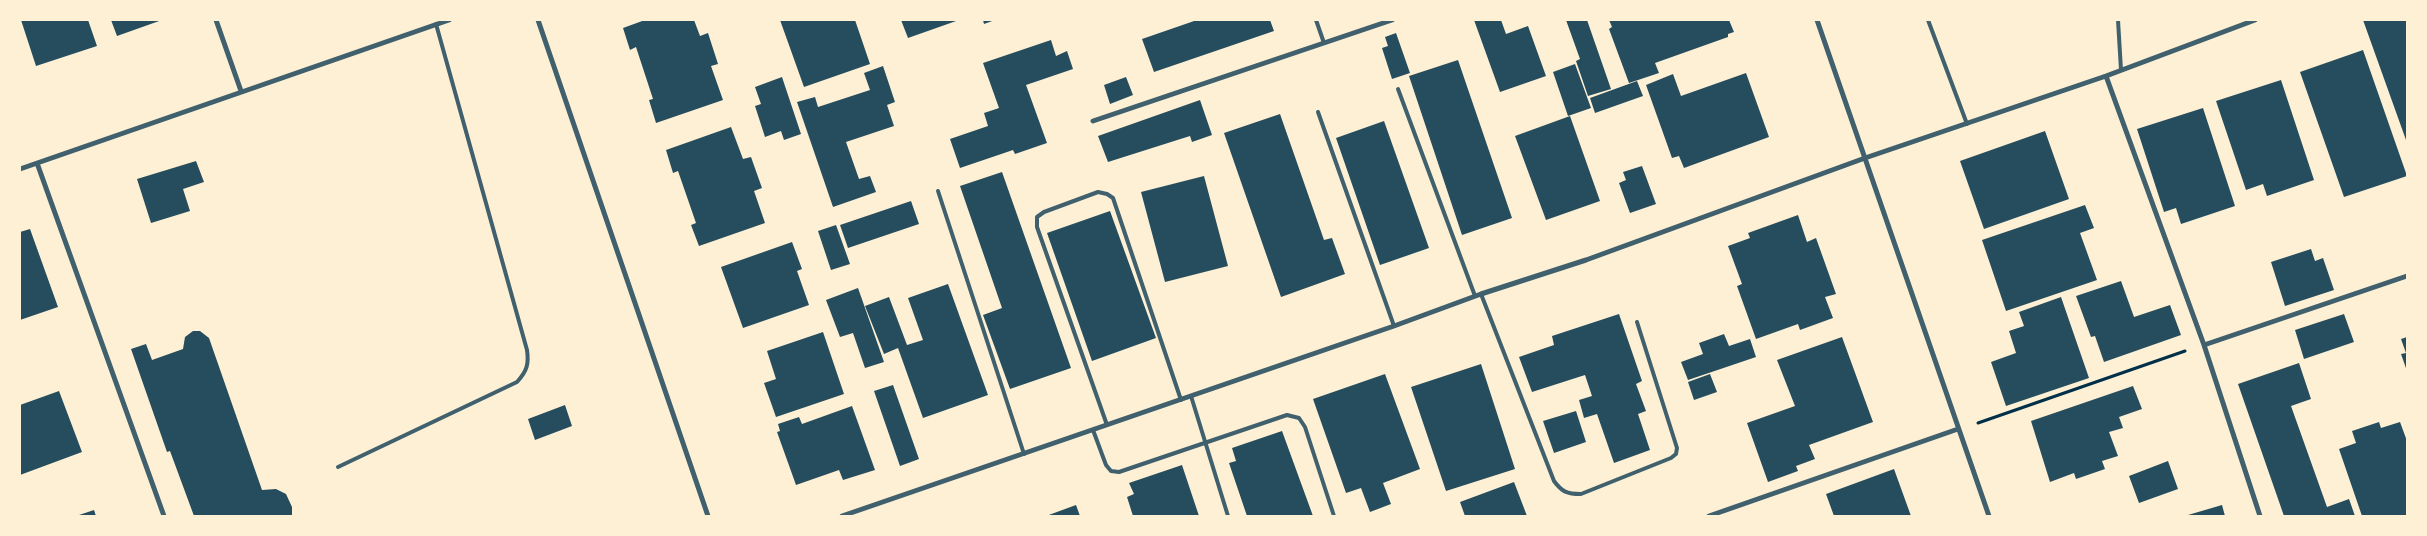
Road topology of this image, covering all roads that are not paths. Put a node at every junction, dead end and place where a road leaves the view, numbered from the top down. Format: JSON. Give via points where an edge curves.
{"nodes":[{"id":1,"x":216,"y":20,"type":"edge"},
{"id":2,"x":449,"y":20,"type":"edge"},
{"id":3,"x":538,"y":20,"type":"edge"},
{"id":4,"x":1316,"y":20,"type":"edge"},
{"id":5,"x":1392,"y":20,"type":"edge"},
{"id":6,"x":1816,"y":20,"type":"edge"},
{"id":7,"x":1928,"y":20,"type":"edge"},
{"id":8,"x":2118,"y":20,"type":"edge"},
{"id":9,"x":2255,"y":20,"type":"edge"},
{"id":10,"x":1379,"y":22,"type":"edge"},
{"id":11,"x":436,"y":24,"type":"junction"},
{"id":12,"x":1324,"y":43,"type":"junction"},
{"id":13,"x":2122,"y":70,"type":"junction"},
{"id":14,"x":2106,"y":76,"type":"junction"},
{"id":15,"x":1398,"y":89,"type":"dead end"},
{"id":16,"x":241,"y":91,"type":"junction"},
{"id":17,"x":1318,"y":112,"type":"dead end"},
{"id":18,"x":1093,"y":121,"type":"dead end"},
{"id":19,"x":1967,"y":124,"type":"junction"},
{"id":20,"x":1865,"y":158,"type":"junction"},
{"id":21,"x":37,"y":163,"type":"junction"},
{"id":22,"x":20,"y":169,"type":"edge"},
{"id":23,"x":938,"y":191,"type":"dead end"},
{"id":24,"x":2407,"y":276,"type":"edge"},
{"id":25,"x":1481,"y":294,"type":"junction"},
{"id":26,"x":1475,"y":296,"type":"junction"},
{"id":27,"x":1638,"y":322,"type":"dead end"},
{"id":28,"x":1394,"y":326,"type":"junction"},
{"id":29,"x":2204,"y":345,"type":"junction"},
{"id":30,"x":1191,"y":396,"type":"junction"},
{"id":31,"x":1181,"y":400,"type":"junction"},
{"id":32,"x":1107,"y":425,"type":"junction"},
{"id":33,"x":1958,"y":429,"type":"junction"},
{"id":34,"x":1093,"y":430,"type":"junction"},
{"id":35,"x":1205,"y":442,"type":"junction"},
{"id":36,"x":1024,"y":454,"type":"junction"},
{"id":37,"x":338,"y":467,"type":"dead end"},
{"id":38,"x":164,"y":516,"type":"edge"},
{"id":39,"x":708,"y":516,"type":"edge"},
{"id":40,"x":842,"y":516,"type":"edge"},
{"id":41,"x":1228,"y":516,"type":"edge"},
{"id":42,"x":1334,"y":516,"type":"edge"},
{"id":43,"x":1709,"y":516,"type":"edge"},
{"id":44,"x":1989,"y":516,"type":"edge"},
{"id":45,"x":2260,"y":516,"type":"edge"}],
"edges":[{"from":1,"to":16,"type":"street"},
{"from":2,"to":11,"type":"street"},
{"from":3,"to":39,"type":"street"},
{"from":4,"to":12,"type":"lane"},
{"from":5,"to":10,"type":"street"},
{"from":6,"to":20,"type":"street"},
{"from":7,"to":19,"type":"lane"},
{"from":8,"to":13,"type":"lane"},
{"from":9,"to":13,"type":"street"},
{"from":10,"to":12,"type":"street"},
{"from":11,"to":16,"type":"street"},
{"from":11,"to":37,"type":"lane","via":[[527,350],[526,372],[517,382]]},
{"from":12,"to":18,"type":"street"},
{"from":13,"to":14,"type":"street"},
{"from":14,"to":19,"type":"street"},
{"from":14,"to":29,"type":"street"},
{"from":15,"to":26,"type":"lane"},
{"from":16,"to":21,"type":"street"},
{"from":17,"to":28,"type":"lane"},
{"from":19,"to":20,"type":"street"},
{"from":20,"to":25,"type":"street","via":[[1586,260]]},
{"from":20,"to":33,"type":"street"},
{"from":21,"to":22,"type":"street"},
{"from":21,"to":38,"type":"street"},
{"from":23,"to":36,"type":"lane"},
{"from":24,"to":29,"type":"street"},
{"from":25,"to":26,"type":"street"},
{"from":25,"to":27,"type":"lane","via":[[1554,481],[1561,491],[1569,494],[1580,494],[1676,454]]},
{"from":26,"to":28,"type":"street"},
{"from":28,"to":30,"type":"street"},
{"from":29,"to":45,"type":"street"},
{"from":30,"to":31,"type":"street"},
{"from":30,"to":35,"type":"lane"},
{"from":31,"to":32,"type":"street"},
{"from":31,"to":32,"type":"lane","via":[[1113,198],[1098,192],[1044,212],[1037,217],[1037,227]]},
{"from":32,"to":34,"type":"street"},
{"from":33,"to":43,"type":"street"},
{"from":33,"to":44,"type":"street"},
{"from":34,"to":35,"type":"lane","via":[[1106,465],[1111,471],[1119,472]]},
{"from":34,"to":36,"type":"street"},
{"from":35,"to":41,"type":"lane"},
{"from":35,"to":42,"type":"lane","via":[[1287,415],[1299,418],[1305,427]]},
{"from":36,"to":40,"type":"street"}]}
